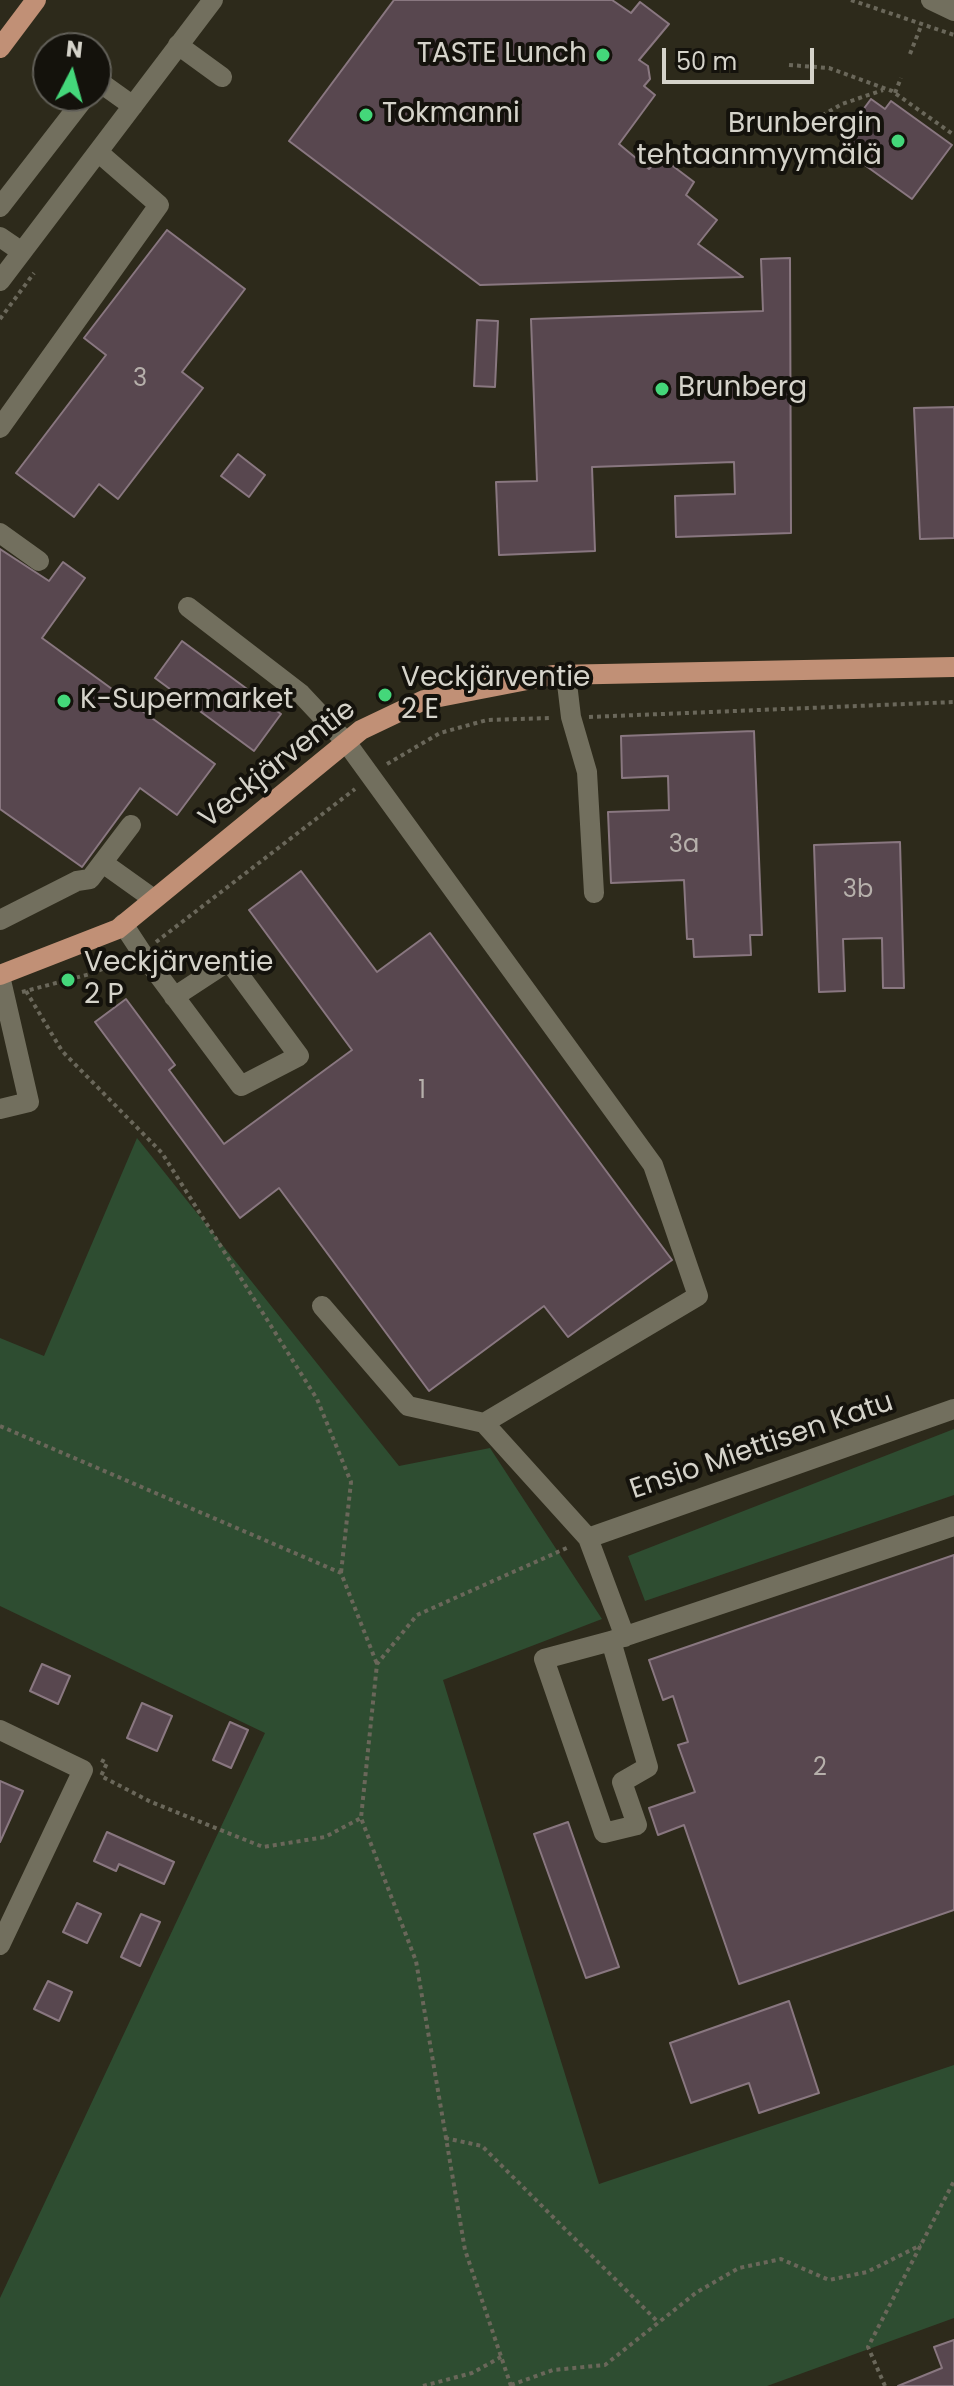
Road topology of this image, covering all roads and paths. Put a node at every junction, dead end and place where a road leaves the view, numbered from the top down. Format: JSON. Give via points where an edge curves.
{"nodes":[{"id":1,"x":36,"y":0,"type":"edge"},
{"id":2,"x":213,"y":0,"type":"edge"},
{"id":3,"x":851,"y":0,"type":"edge"},
{"id":4,"x":931,"y":0,"type":"edge"},
{"id":5,"x":954,"y":11,"type":"edge"},
{"id":6,"x":921,"y":25,"type":"junction"},
{"id":7,"x":954,"y":35,"type":"edge"},
{"id":8,"x":178,"y":45,"type":"junction"},
{"id":9,"x":0,"y":48,"type":"edge"},
{"id":10,"x":910,"y":54,"type":"dead end"},
{"id":11,"x":789,"y":65,"type":"dead end"},
{"id":12,"x":222,"y":77,"type":"dead end"},
{"id":13,"x":901,"y":78,"type":"dead end"},
{"id":14,"x":885,"y":89,"type":"junction"},
{"id":15,"x":112,"y":91,"type":"edge"},
{"id":16,"x":895,"y":93,"type":"junction"},
{"id":17,"x":133,"y":106,"type":"junction"},
{"id":18,"x":74,"y":112,"type":"edge"},
{"id":19,"x":791,"y":121,"type":"dead end"},
{"id":20,"x":954,"y":135,"type":"edge"},
{"id":21,"x":98,"y":152,"type":"junction"},
{"id":22,"x":0,"y":207,"type":"edge"},
{"id":23,"x":0,"y":237,"type":"edge"},
{"id":24,"x":22,"y":252,"type":"junction"},
{"id":25,"x":0,"y":281,"type":"edge"},
{"id":26,"x":0,"y":428,"type":"edge"},
{"id":27,"x":0,"y":533,"type":"edge"},
{"id":28,"x":39,"y":561,"type":"dead end"},
{"id":29,"x":188,"y":607,"type":"dead end"},
{"id":30,"x":954,"y":667,"type":"edge"},
{"id":31,"x":566,"y":675,"type":"junction"},
{"id":32,"x":954,"y":702,"type":"edge"},
{"id":33,"x":571,"y":717,"type":"junction"},
{"id":34,"x":346,"y":742,"type":"junction"},
{"id":35,"x":373,"y":775,"type":"junction"},
{"id":36,"x":131,"y":825,"type":"dead end"},
{"id":37,"x":103,"y":863,"type":"junction"},
{"id":38,"x":594,"y":893,"type":"dead end"},
{"id":39,"x":152,"y":898,"type":"junction"},
{"id":40,"x":0,"y":920,"type":"edge"},
{"id":41,"x":123,"y":924,"type":"junction"},
{"id":42,"x":142,"y":953,"type":"junction"},
{"id":43,"x":1,"y":982,"type":"edge"},
{"id":44,"x":26,"y":991,"type":"junction"},
{"id":45,"x":174,"y":997,"type":"junction"},
{"id":46,"x":0,"y":1109,"type":"edge"},
{"id":47,"x":322,"y":1306,"type":"dead end"},
{"id":48,"x":954,"y":1409,"type":"edge"},
{"id":49,"x":484,"y":1423,"type":"junction"},
{"id":50,"x":0,"y":1426,"type":"edge"},
{"id":51,"x":954,"y":1526,"type":"edge"},
{"id":52,"x":588,"y":1538,"type":"junction"},
{"id":53,"x":341,"y":1573,"type":"junction"},
{"id":54,"x":618,"y":1639,"type":"junction"},
{"id":55,"x":377,"y":1664,"type":"junction"},
{"id":56,"x":0,"y":1730,"type":"edge"},
{"id":57,"x":92,"y":1773,"type":"junction"},
{"id":58,"x":361,"y":1818,"type":"junction"},
{"id":59,"x":0,"y":1945,"type":"edge"},
{"id":60,"x":445,"y":2138,"type":"junction"},
{"id":61,"x":954,"y":2181,"type":"edge"},
{"id":62,"x":921,"y":2245,"type":"junction"},
{"id":63,"x":659,"y":2323,"type":"junction"},
{"id":64,"x":501,"y":2357,"type":"junction"},
{"id":65,"x":511,"y":2385,"type":"edge"},
{"id":66,"x":423,"y":2386,"type":"edge"},
{"id":67,"x":885,"y":2386,"type":"edge"}],
"edges":[{"from":1,"to":9,"type":"main road"},
{"from":2,"to":8,"type":"street"},
{"from":3,"to":6,"type":"path"},
{"from":4,"to":5,"type":"street"},
{"from":6,"to":7,"type":"path"},
{"from":6,"to":10,"type":"path"},
{"from":8,"to":12,"type":"street"},
{"from":8,"to":17,"type":"street"},
{"from":11,"to":14,"type":"path","via":[[829,68]]},
{"from":13,"to":16,"type":"path"},
{"from":14,"to":16,"type":"path"},
{"from":14,"to":19,"type":"path","via":[[818,118]]},
{"from":15,"to":17,"type":"street"},
{"from":16,"to":20,"type":"path"},
{"from":17,"to":21,"type":"street"},
{"from":18,"to":22,"type":"street"},
{"from":21,"to":24,"type":"street"},
{"from":21,"to":26,"type":"street","via":[[159,205]]},
{"from":23,"to":24,"type":"street"},
{"from":24,"to":25,"type":"street"},
{"from":27,"to":28,"type":"street"},
{"from":29,"to":34,"type":"street","via":[[301,694]]},
{"from":30,"to":31,"type":"main road","name":"Veckjärventie"},
{"from":31,"to":33,"type":"street"},
{"from":31,"to":34,"type":"main road","name":"Veckjärventie","via":[[424,700]]},
{"from":32,"to":33,"type":"path"},
{"from":33,"to":35,"type":"path","via":[[487,720],[440,733]]},
{"from":33,"to":38,"type":"street","via":[[587,772]]},
{"from":34,"to":35,"type":"street"},
{"from":34,"to":39,"type":"main road","name":"Veckjärventie"},
{"from":35,"to":42,"type":"path"},
{"from":35,"to":49,"type":"street","via":[[653,1165],[698,1296]]},
{"from":36,"to":37,"type":"street"},
{"from":37,"to":39,"type":"street"},
{"from":37,"to":40,"type":"street","via":[[90,879]]},
{"from":39,"to":41,"type":"main road","name":"Veckjärventie"},
{"from":41,"to":42,"type":"street"},
{"from":41,"to":43,"type":"main road","name":"Veckjärventie"},
{"from":42,"to":44,"type":"path"},
{"from":42,"to":45,"type":"street"},
{"from":43,"to":44,"type":"path"},
{"from":43,"to":46,"type":"street","via":[[29,1102]]},
{"from":44,"to":53,"type":"path","via":[[62,1051],[162,1153],[317,1399],[351,1482]]},
{"from":45,"to":45,"type":"street","via":[[241,1086],[299,1056],[229,961]]},
{"from":47,"to":49,"type":"street","via":[[408,1406]]},
{"from":48,"to":52,"type":"street","name":"Ensio Miettisen Katu"},
{"from":49,"to":52,"type":"street"},
{"from":50,"to":53,"type":"path"},
{"from":51,"to":54,"type":"street"},
{"from":52,"to":54,"type":"street"},
{"from":52,"to":55,"type":"path","via":[[417,1615]]},
{"from":53,"to":55,"type":"path"},
{"from":54,"to":54,"type":"street","via":[[648,1767],[622,1782],[637,1825],[604,1833],[544,1659]]},
{"from":55,"to":58,"type":"path"},
{"from":56,"to":57,"type":"street"},
{"from":57,"to":58,"type":"path","via":[[263,1847],[325,1837]]},
{"from":57,"to":59,"type":"street"},
{"from":58,"to":60,"type":"path","via":[[416,1961]]},
{"from":60,"to":63,"type":"path","via":[[482,2146]]},
{"from":60,"to":64,"type":"path","via":[[465,2250]]},
{"from":61,"to":62,"type":"path"},
{"from":62,"to":63,"type":"path","via":[[867,2272],[829,2280],[781,2259],[739,2268],[697,2292]]},
{"from":62,"to":67,"type":"path","via":[[868,2347]]},
{"from":63,"to":65,"type":"path","via":[[605,2365],[553,2370]]},
{"from":64,"to":65,"type":"path"},
{"from":64,"to":66,"type":"path","via":[[472,2373]]}]}
